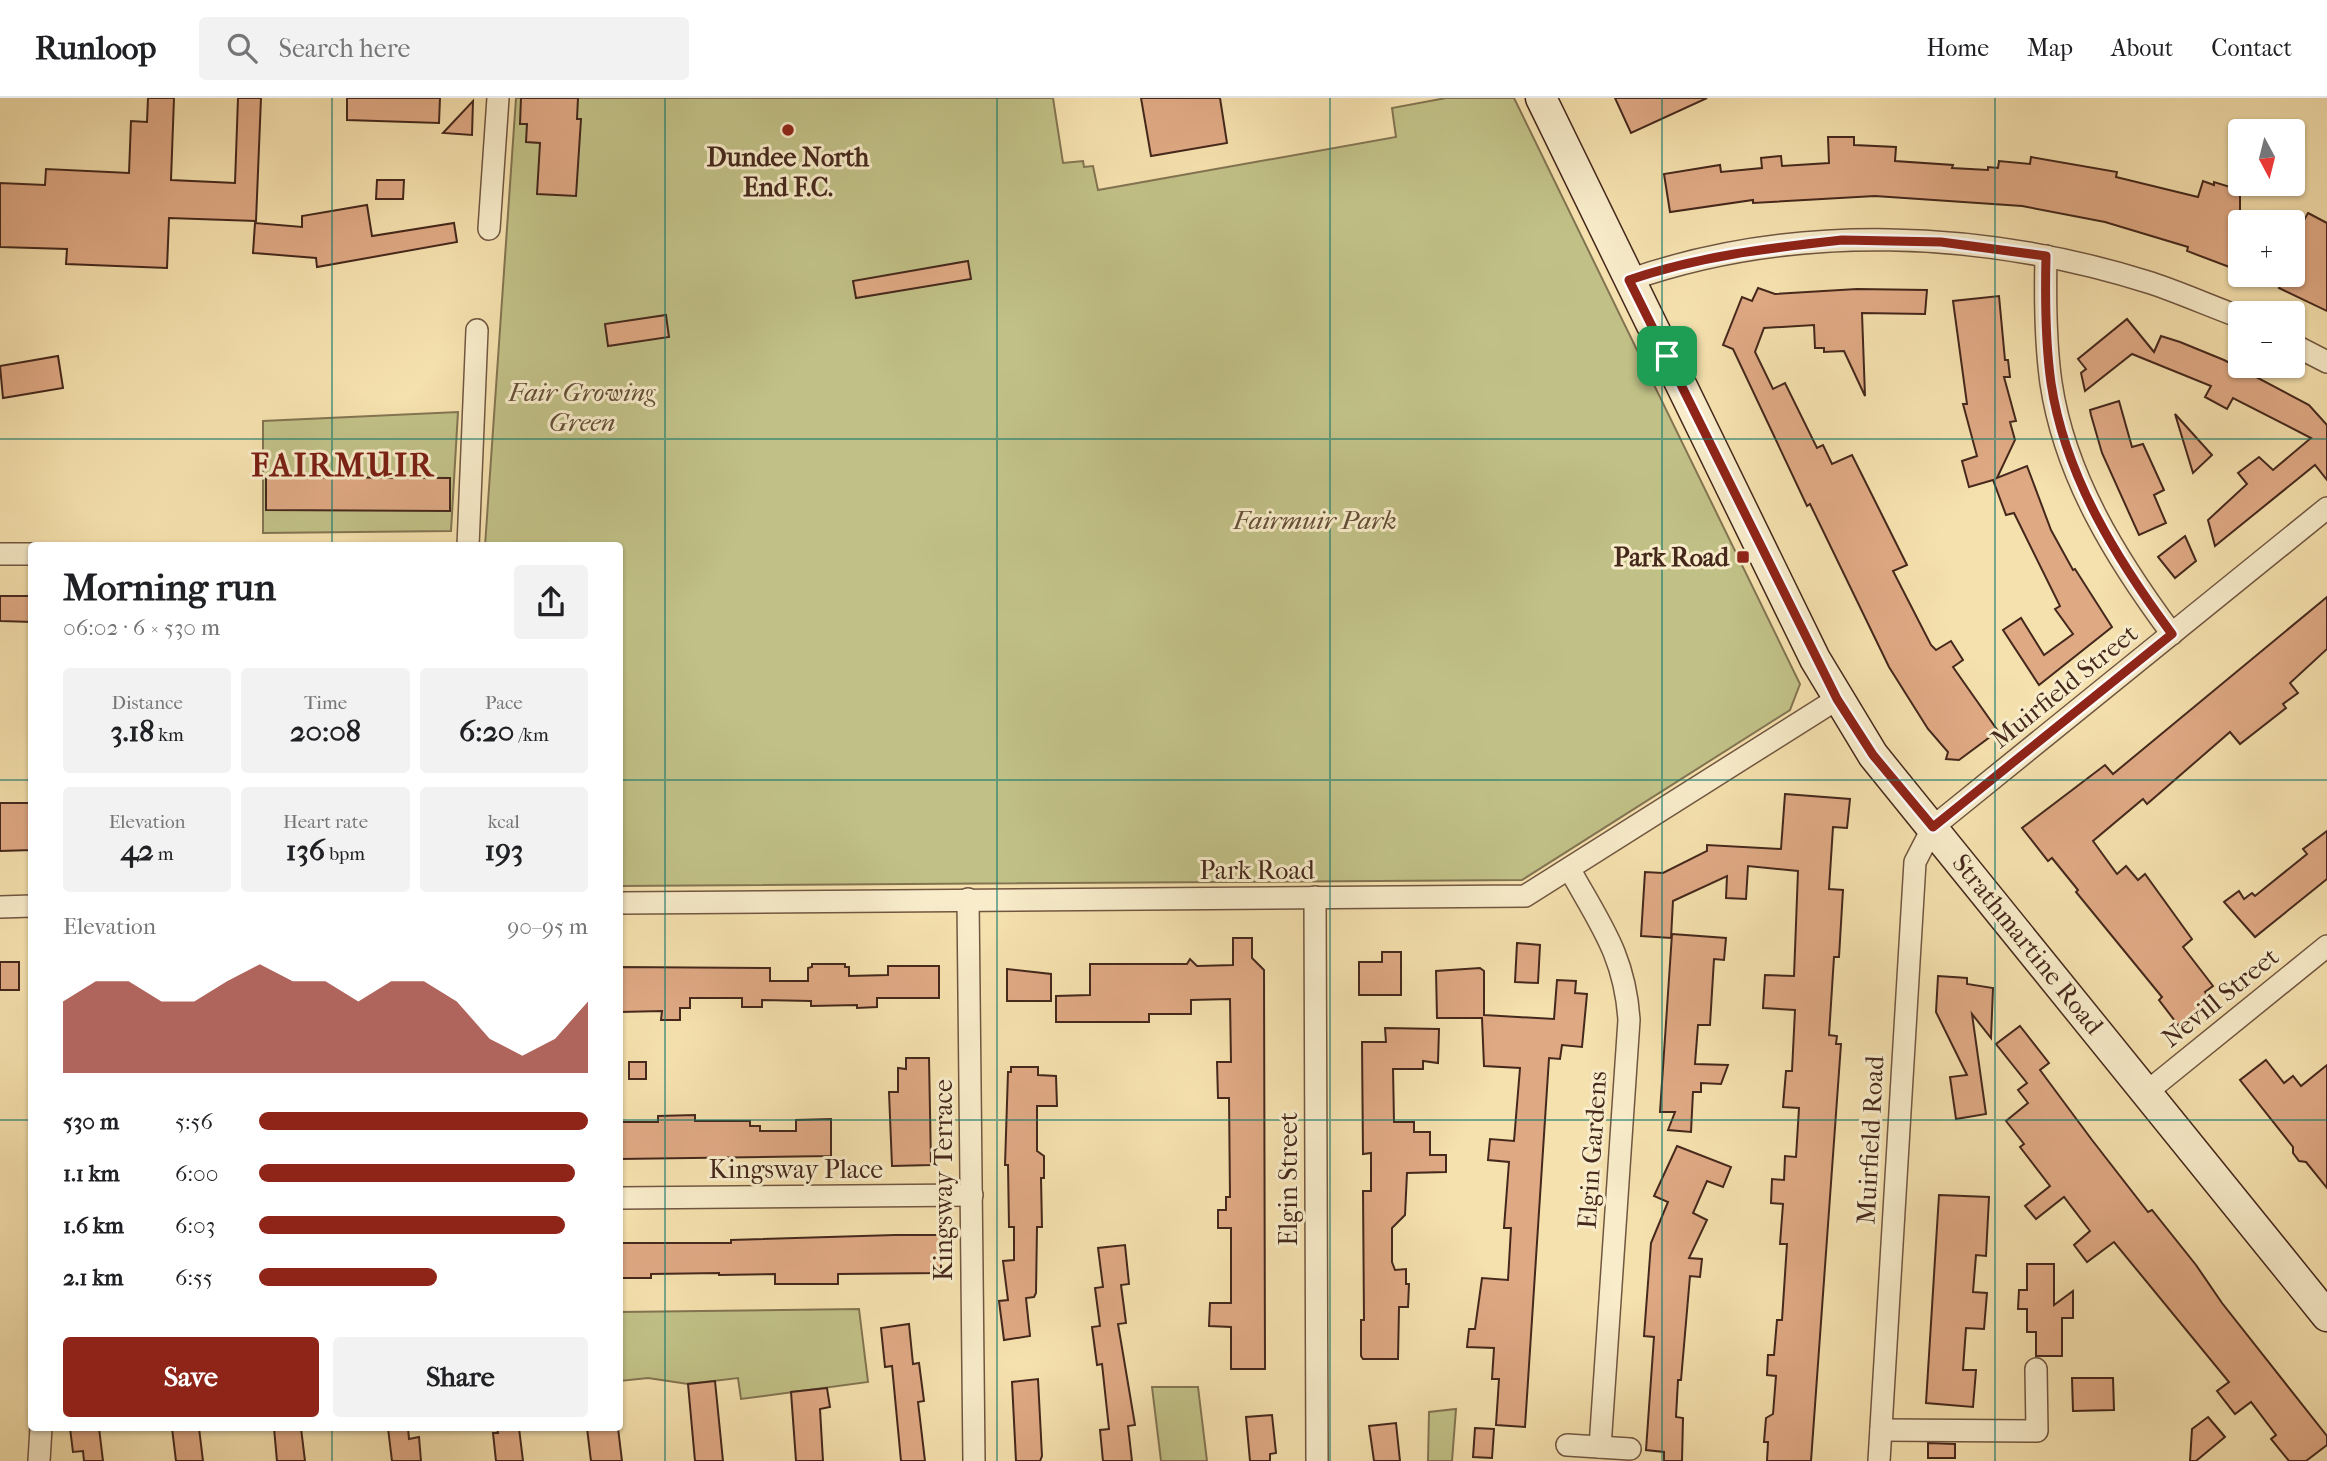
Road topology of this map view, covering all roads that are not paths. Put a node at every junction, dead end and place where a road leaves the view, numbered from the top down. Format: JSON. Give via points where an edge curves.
{"nodes":[{"id":1,"x":498,"y":98,"type":"edge"},
{"id":2,"x":1541,"y":98,"type":"edge"},
{"id":3,"x":489,"y":229,"type":"dead end"},
{"id":4,"x":2046,"y":256,"type":"junction"},
{"id":5,"x":1629,"y":280,"type":"junction"},
{"id":6,"x":2228,"y":312,"type":"edge"},
{"id":7,"x":477,"y":330,"type":"dead end"},
{"id":8,"x":2305,"y":351,"type":"edge"},
{"id":9,"x":2327,"y":362,"type":"edge"},
{"id":10,"x":2327,"y":508,"type":"edge"},
{"id":11,"x":468,"y":542,"type":"edge"},
{"id":12,"x":0,"y":554,"type":"edge"},
{"id":13,"x":28,"y":554,"type":"edge"},
{"id":14,"x":2172,"y":634,"type":"junction"},
{"id":15,"x":1837,"y":699,"type":"junction"},
{"id":16,"x":1933,"y":827,"type":"junction"},
{"id":17,"x":1570,"y":870,"type":"junction"},
{"id":18,"x":1315,"y":897,"type":"junction"},
{"id":19,"x":968,"y":899,"type":"junction"},
{"id":20,"x":623,"y":903,"type":"edge"},
{"id":21,"x":0,"y":906,"type":"edge"},
{"id":22,"x":28,"y":906,"type":"edge"},
{"id":23,"x":2327,"y":946,"type":"edge"},
{"id":24,"x":2148,"y":1091,"type":"junction"},
{"id":25,"x":972,"y":1195,"type":"junction"},
{"id":26,"x":623,"y":1198,"type":"edge"},
{"id":27,"x":2327,"y":1316,"type":"edge"},
{"id":28,"x":2036,"y":1369,"type":"dead end"},
{"id":29,"x":1881,"y":1430,"type":"junction"},
{"id":30,"x":41,"y":1431,"type":"edge"},
{"id":31,"x":1567,"y":1445,"type":"dead end"},
{"id":32,"x":1600,"y":1447,"type":"junction"},
{"id":33,"x":1630,"y":1449,"type":"dead end"},
{"id":34,"x":39,"y":1461,"type":"edge"},
{"id":35,"x":974,"y":1461,"type":"edge"},
{"id":36,"x":1317,"y":1461,"type":"edge"},
{"id":37,"x":1879,"y":1461,"type":"edge"}],
"edges":[{"from":1,"to":3,"type":"street"},
{"from":2,"to":5,"type":"street","name":"Strathmartine Road"},
{"from":4,"to":5,"type":"street","via":[[1941,242],[1842,240],[1753,249],[1672,265]]},
{"from":4,"to":6,"type":"street","via":[[2151,283]]},
{"from":4,"to":14,"type":"street","via":[[2045,321],[2052,386],[2069,453],[2101,528]]},
{"from":5,"to":15,"type":"street","name":"Strathmartine Road"},
{"from":7,"to":11,"type":"street"},
{"from":8,"to":9,"type":"street"},
{"from":10,"to":14,"type":"street","name":"Muirfield Street"},
{"from":12,"to":13,"type":"street"},
{"from":14,"to":16,"type":"street","name":"Muirfield Street"},
{"from":15,"to":16,"type":"street","name":"Strathmartine Road","via":[[1873,755]]},
{"from":15,"to":17,"type":"street","name":"Park Road"},
{"from":16,"to":24,"type":"street","name":"Strathmartine Road"},
{"from":16,"to":29,"type":"street","name":"Muirfield Road","via":[[1915,862]]},
{"from":17,"to":18,"type":"street","name":"Park Road","via":[[1525,897]]},
{"from":17,"to":32,"type":"street","name":"Elgin Gardens","via":[[1616,954],[1627,984],[1629,1020]]},
{"from":18,"to":19,"type":"street","name":"Park Road"},
{"from":18,"to":36,"type":"street","name":"Elgin Street"},
{"from":19,"to":20,"type":"street","name":"Park Road"},
{"from":19,"to":25,"type":"street","name":"Kingsway Terrace"},
{"from":21,"to":22,"type":"street"},
{"from":23,"to":24,"type":"street","name":"Nevill Street"},
{"from":24,"to":27,"type":"street","name":"Strathmartine Road"},
{"from":25,"to":26,"type":"street","name":"Kingsway Place"},
{"from":25,"to":35,"type":"street","name":"Kingsway Terrace"},
{"from":28,"to":29,"type":"street","via":[[2037,1431]]},
{"from":29,"to":37,"type":"street","name":"Muirfield Road"},
{"from":30,"to":34,"type":"street"},
{"from":31,"to":32,"type":"street"},
{"from":32,"to":33,"type":"street"}]}
